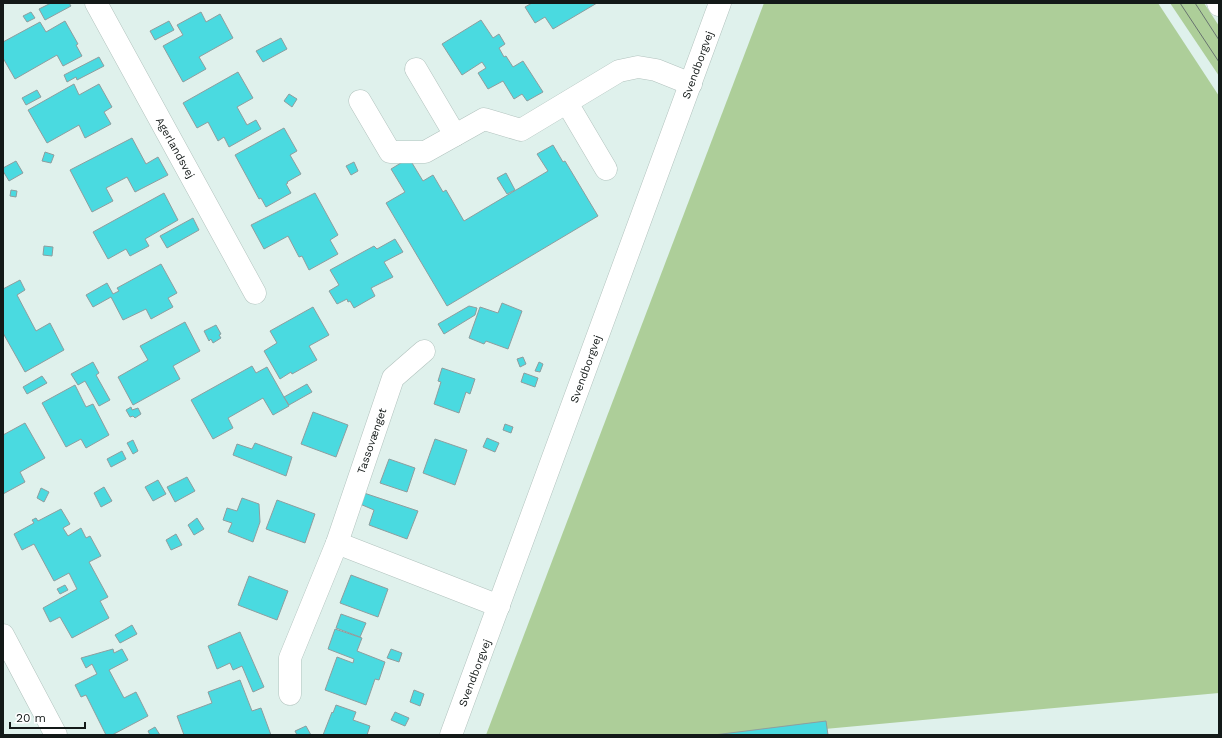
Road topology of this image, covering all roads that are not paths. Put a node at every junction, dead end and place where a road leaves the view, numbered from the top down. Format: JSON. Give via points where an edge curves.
{"nodes":[{"id":1,"x":96,"y":3,"type":"edge"},
{"id":2,"x":720,"y":3,"type":"edge"},
{"id":3,"x":416,"y":69,"type":"dead end"},
{"id":4,"x":691,"y":84,"type":"junction"},
{"id":5,"x":360,"y":101,"type":"dead end"},
{"id":6,"x":567,"y":102,"type":"junction"},
{"id":7,"x":456,"y":135,"type":"junction"},
{"id":8,"x":606,"y":169,"type":"dead end"},
{"id":9,"x":254,"y":293,"type":"dead end"},
{"id":10,"x":424,"y":351,"type":"dead end"},
{"id":11,"x":337,"y":543,"type":"junction"},
{"id":12,"x":499,"y":606,"type":"junction"},
{"id":13,"x":3,"y":635,"type":"edge"},
{"id":14,"x":290,"y":694,"type":"dead end"},
{"id":15,"x":56,"y":735,"type":"edge"},
{"id":16,"x":451,"y":735,"type":"edge"}],
"edges":[{"from":1,"to":9,"type":"street","name":"Agerlandsvej"},
{"from":2,"to":4,"type":"street","name":"Svendborgvej"},
{"from":3,"to":7,"type":"street"},
{"from":4,"to":6,"type":"street","via":[[656,70],[638,67],[619,70]]},
{"from":4,"to":12,"type":"street","name":"Svendborgvej"},
{"from":5,"to":7,"type":"street","via":[[390,152],[425,152]]},
{"from":6,"to":7,"type":"street","via":[[521,130],[484,119]]},
{"from":6,"to":8,"type":"street"},
{"from":10,"to":11,"type":"street","name":"Tassovænget","via":[[393,378]]},
{"from":11,"to":12,"type":"street"},
{"from":11,"to":14,"type":"street","name":"Tassovænget","via":[[290,658]]},
{"from":12,"to":16,"type":"street","name":"Svendborgvej"},
{"from":13,"to":15,"type":"street"}]}
